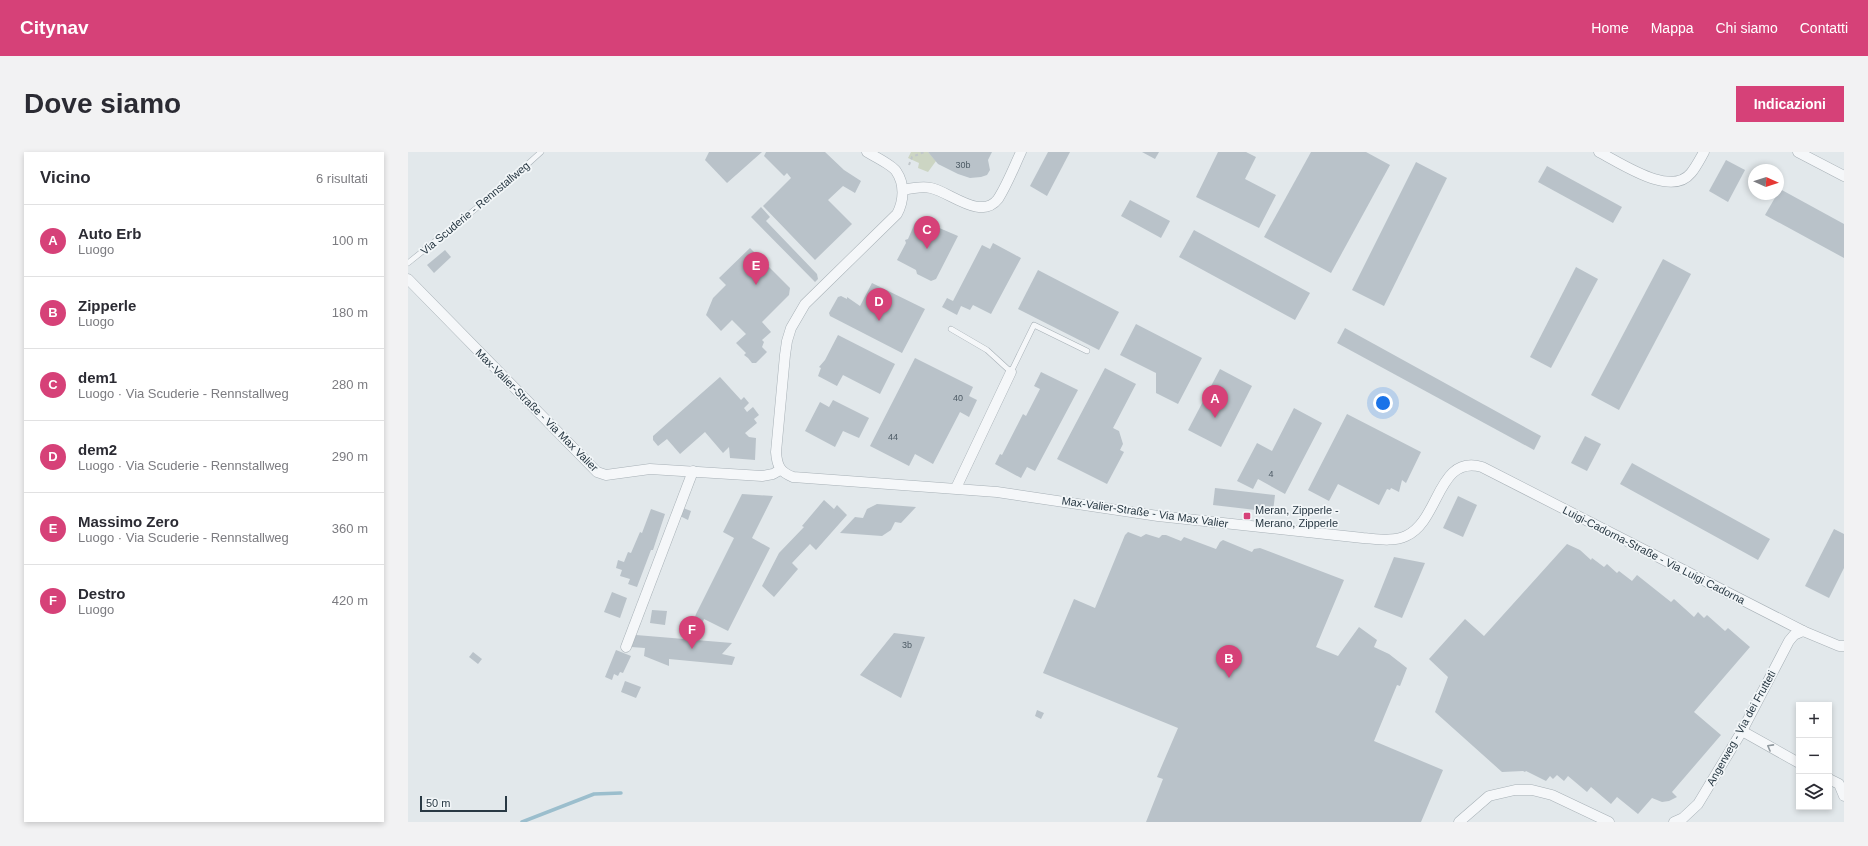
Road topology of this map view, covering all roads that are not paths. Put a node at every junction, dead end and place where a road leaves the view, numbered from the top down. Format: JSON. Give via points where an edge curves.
{"nodes":[{"id":1,"x":541,"y":152,"type":"edge"},
{"id":2,"x":867,"y":152,"type":"edge"},
{"id":3,"x":1021,"y":152,"type":"edge"},
{"id":4,"x":1600,"y":152,"type":"edge"},
{"id":5,"x":1704,"y":152,"type":"edge"},
{"id":6,"x":1798,"y":152,"type":"edge"},
{"id":7,"x":1844,"y":176,"type":"edge"},
{"id":8,"x":903,"y":190,"type":"junction"},
{"id":9,"x":408,"y":263,"type":"edge"},
{"id":10,"x":408,"y":279,"type":"edge"},
{"id":11,"x":951,"y":329,"type":"dead end"},
{"id":12,"x":1087,"y":351,"type":"dead end"},
{"id":13,"x":1011,"y":372,"type":"junction"},
{"id":14,"x":1464,"y":465,"type":"joint"},
{"id":15,"x":780,"y":470,"type":"junction"},
{"id":16,"x":693,"y":471,"type":"junction"},
{"id":17,"x":956,"y":488,"type":"junction"},
{"id":18,"x":1803,"y":631,"type":"junction"},
{"id":19,"x":1844,"y":646,"type":"edge"},
{"id":20,"x":626,"y":647,"type":"dead end"},
{"id":21,"x":1742,"y":731,"type":"junction"},
{"id":22,"x":1796,"y":761,"type":"edge"},
{"id":23,"x":1832,"y":780,"type":"edge"},
{"id":24,"x":1844,"y":796,"type":"edge"},
{"id":25,"x":1681,"y":821,"type":"edge"},
{"id":26,"x":1458,"y":822,"type":"edge"},
{"id":27,"x":1609,"y":822,"type":"edge"}],
"edges":[{"from":1,"to":9,"type":"lane","name":"Via Scuderie - Rennstallweg","via":[[499,190]]},
{"from":2,"to":8,"type":"street","via":[[896,170]]},
{"from":3,"to":8,"type":"street","via":[[992,205],[973,206],[931,188]]},
{"from":4,"to":5,"type":"street","via":[[1647,176],[1670,183],[1681,181],[1691,174]]},
{"from":6,"to":7,"type":"street"},
{"from":8,"to":15,"type":"street","via":[[897,214],[817,291],[805,304],[791,328],[785,355],[776,452]]},
{"from":10,"to":16,"type":"street","name":"Max-Valier-Straße - Via Max Valier","via":[[597,472],[606,474],[650,469]]},
{"from":11,"to":13,"type":"lane","via":[[987,350]]},
{"from":12,"to":13,"type":"lane","via":[[1034,325]]},
{"from":13,"to":17,"type":"street"},
{"from":14,"to":17,"type":"street","name":"Max-Valier-Straße - Via Max Valier","via":[[1452,472],[1427,518],[1417,530],[1393,540],[1158,516]]},
{"from":14,"to":18,"type":"street","name":"Luigi-Cadorna-Straße - Via Luigi Cadorna","via":[[1482,467]]},
{"from":15,"to":16,"type":"street","name":"Max-Valier-Straße - Via Max Valier","via":[[762,476]]},
{"from":15,"to":17,"type":"street","name":"Max-Valier-Straße - Via Max Valier","via":[[793,477]]},
{"from":16,"to":20,"type":"street"},
{"from":18,"to":19,"type":"street","name":"Luigi-Cadorna-Straße - Via Luigi Cadorna"},
{"from":18,"to":21,"type":"street","name":"Angerweg - Via dei Frutteti","via":[[1789,641]]},
{"from":22,"to":21,"type":"street","one_way":true},
{"from":21,"to":25,"type":"street","name":"Angerweg - Via dei Frutteti","via":[[1698,804]]},
{"from":23,"to":24,"type":"street","via":[[1839,784]]},
{"from":26,"to":27,"type":"street","via":[[1488,796],[1515,790],[1532,790],[1552,795]]}]}
